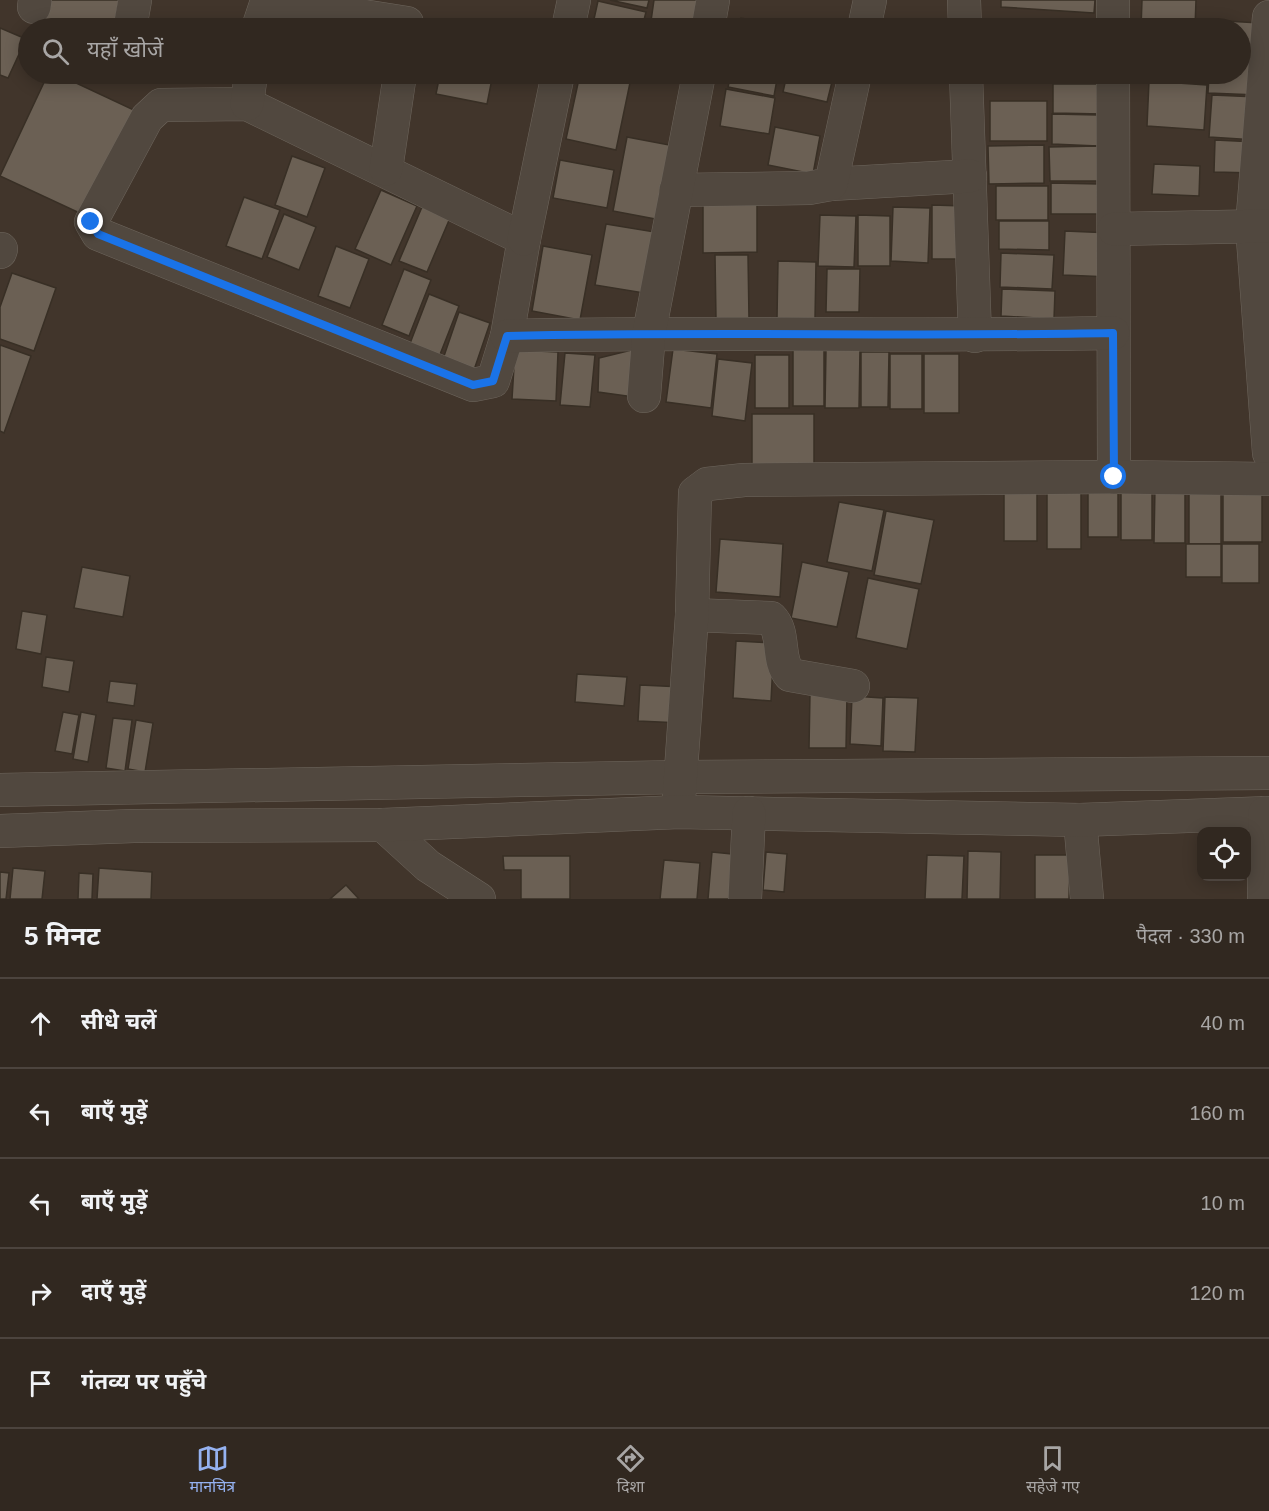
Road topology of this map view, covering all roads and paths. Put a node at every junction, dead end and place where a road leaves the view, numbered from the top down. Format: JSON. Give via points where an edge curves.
{"nodes":[{"id":1,"x":135,"y":0,"type":"edge"},
{"id":2,"x":574,"y":0,"type":"edge"},
{"id":3,"x":713,"y":0,"type":"edge"},
{"id":4,"x":870,"y":0,"type":"edge"},
{"id":5,"x":964,"y":0,"type":"edge"},
{"id":6,"x":1113,"y":0,"type":"edge"},
{"id":7,"x":408,"y":17,"type":"edge"},
{"id":8,"x":1269,"y":17,"type":"edge"},
{"id":9,"x":132,"y":18,"type":"edge"},
{"id":10,"x":261,"y":18,"type":"edge"},
{"id":11,"x":570,"y":18,"type":"edge"},
{"id":12,"x":710,"y":18,"type":"edge"},
{"id":13,"x":866,"y":18,"type":"edge"},
{"id":14,"x":965,"y":18,"type":"edge"},
{"id":15,"x":1113,"y":18,"type":"edge"},
{"id":16,"x":1268,"y":55,"type":"edge"},
{"id":17,"x":399,"y":84,"type":"edge"},
{"id":18,"x":556,"y":84,"type":"edge"},
{"id":19,"x":697,"y":84,"type":"edge"},
{"id":20,"x":853,"y":84,"type":"edge"},
{"id":21,"x":966,"y":84,"type":"edge"},
{"id":22,"x":1113,"y":84,"type":"edge"},
{"id":23,"x":249,"y":89,"type":"edge"},
{"id":24,"x":386,"y":170,"type":"junction"},
{"id":25,"x":970,"y":176,"type":"junction"},
{"id":26,"x":831,"y":184,"type":"junction"},
{"id":27,"x":676,"y":190,"type":"junction"},
{"id":28,"x":1260,"y":226,"type":"edge"},
{"id":29,"x":1114,"y":229,"type":"junction"},
{"id":30,"x":524,"y":239,"type":"junction"},
{"id":31,"x":649,"y":333,"type":"junction"},
{"id":32,"x":1113,"y":333,"type":"junction"},
{"id":33,"x":507,"y":336,"type":"junction"},
{"id":34,"x":975,"y":336,"type":"junction"},
{"id":35,"x":644,"y":396,"type":"dead end"},
{"id":36,"x":1269,"y":453,"type":"edge"},
{"id":37,"x":1114,"y":477,"type":"junction"},
{"id":38,"x":1269,"y":479,"type":"edge"},
{"id":39,"x":692,"y":615,"type":"junction"},
{"id":40,"x":853,"y":686,"type":"dead end"},
{"id":41,"x":1269,"y":773,"type":"edge"},
{"id":42,"x":680,"y":777,"type":"junction"},
{"id":43,"x":0,"y":790,"type":"edge"},
{"id":44,"x":679,"y":812,"type":"junction"},
{"id":45,"x":749,"y":813,"type":"junction"},
{"id":46,"x":1267,"y":813,"type":"edge"},
{"id":47,"x":1080,"y":820,"type":"junction"},
{"id":48,"x":383,"y":825,"type":"junction"},
{"id":49,"x":0,"y":831,"type":"edge"},
{"id":50,"x":480,"y":899,"type":"edge"},
{"id":51,"x":745,"y":899,"type":"edge"},
{"id":52,"x":1087,"y":899,"type":"edge"},
{"id":53,"x":1264,"y":899,"type":"edge"}],
"edges":[{"from":1,"to":9,"type":"street"},
{"from":2,"to":11,"type":"street"},
{"from":3,"to":12,"type":"street"},
{"from":4,"to":13,"type":"street"},
{"from":5,"to":14,"type":"street"},
{"from":6,"to":15,"type":"street"},
{"from":7,"to":10,"type":"street","via":[[267,1]]},
{"from":8,"to":16,"type":"street"},
{"from":16,"to":28,"type":"street"},
{"from":17,"to":24,"type":"street"},
{"from":18,"to":30,"type":"street"},
{"from":19,"to":27,"type":"street"},
{"from":20,"to":26,"type":"street"},
{"from":21,"to":25,"type":"street"},
{"from":22,"to":29,"type":"street"},
{"from":23,"to":24,"type":"street"},
{"from":23,"to":33,"type":"street","via":[[161,105],[147,118],[91,222],[98,234],[473,385],[493,381]]},
{"from":24,"to":30,"type":"street"},
{"from":25,"to":26,"type":"street"},
{"from":25,"to":34,"type":"street"},
{"from":26,"to":27,"type":"street","via":[[809,188]]},
{"from":27,"to":31,"type":"street"},
{"from":28,"to":29,"type":"street"},
{"from":28,"to":36,"type":"street"},
{"from":29,"to":32,"type":"street"},
{"from":30,"to":33,"type":"street"},
{"from":31,"to":33,"type":"street"},
{"from":31,"to":34,"type":"street"},
{"from":31,"to":35,"type":"street"},
{"from":32,"to":34,"type":"street"},
{"from":32,"to":37,"type":"street"},
{"from":37,"to":38,"type":"street"},
{"from":37,"to":39,"type":"street","via":[[744,480],[707,484],[694,493]]},
{"from":39,"to":40,"type":"street","via":[[771,618],[778,629],[783,661],[790,675]]},
{"from":39,"to":42,"type":"street"},
{"from":41,"to":42,"type":"street"},
{"from":42,"to":43,"type":"street"},
{"from":42,"to":44,"type":"street"},
{"from":44,"to":45,"type":"street"},
{"from":44,"to":48,"type":"street"},
{"from":45,"to":47,"type":"street"},
{"from":45,"to":51,"type":"street"},
{"from":46,"to":47,"type":"street"},
{"from":46,"to":53,"type":"street"},
{"from":47,"to":52,"type":"street"},
{"from":48,"to":49,"type":"street"},
{"from":48,"to":50,"type":"street","via":[[428,867]]}]}
